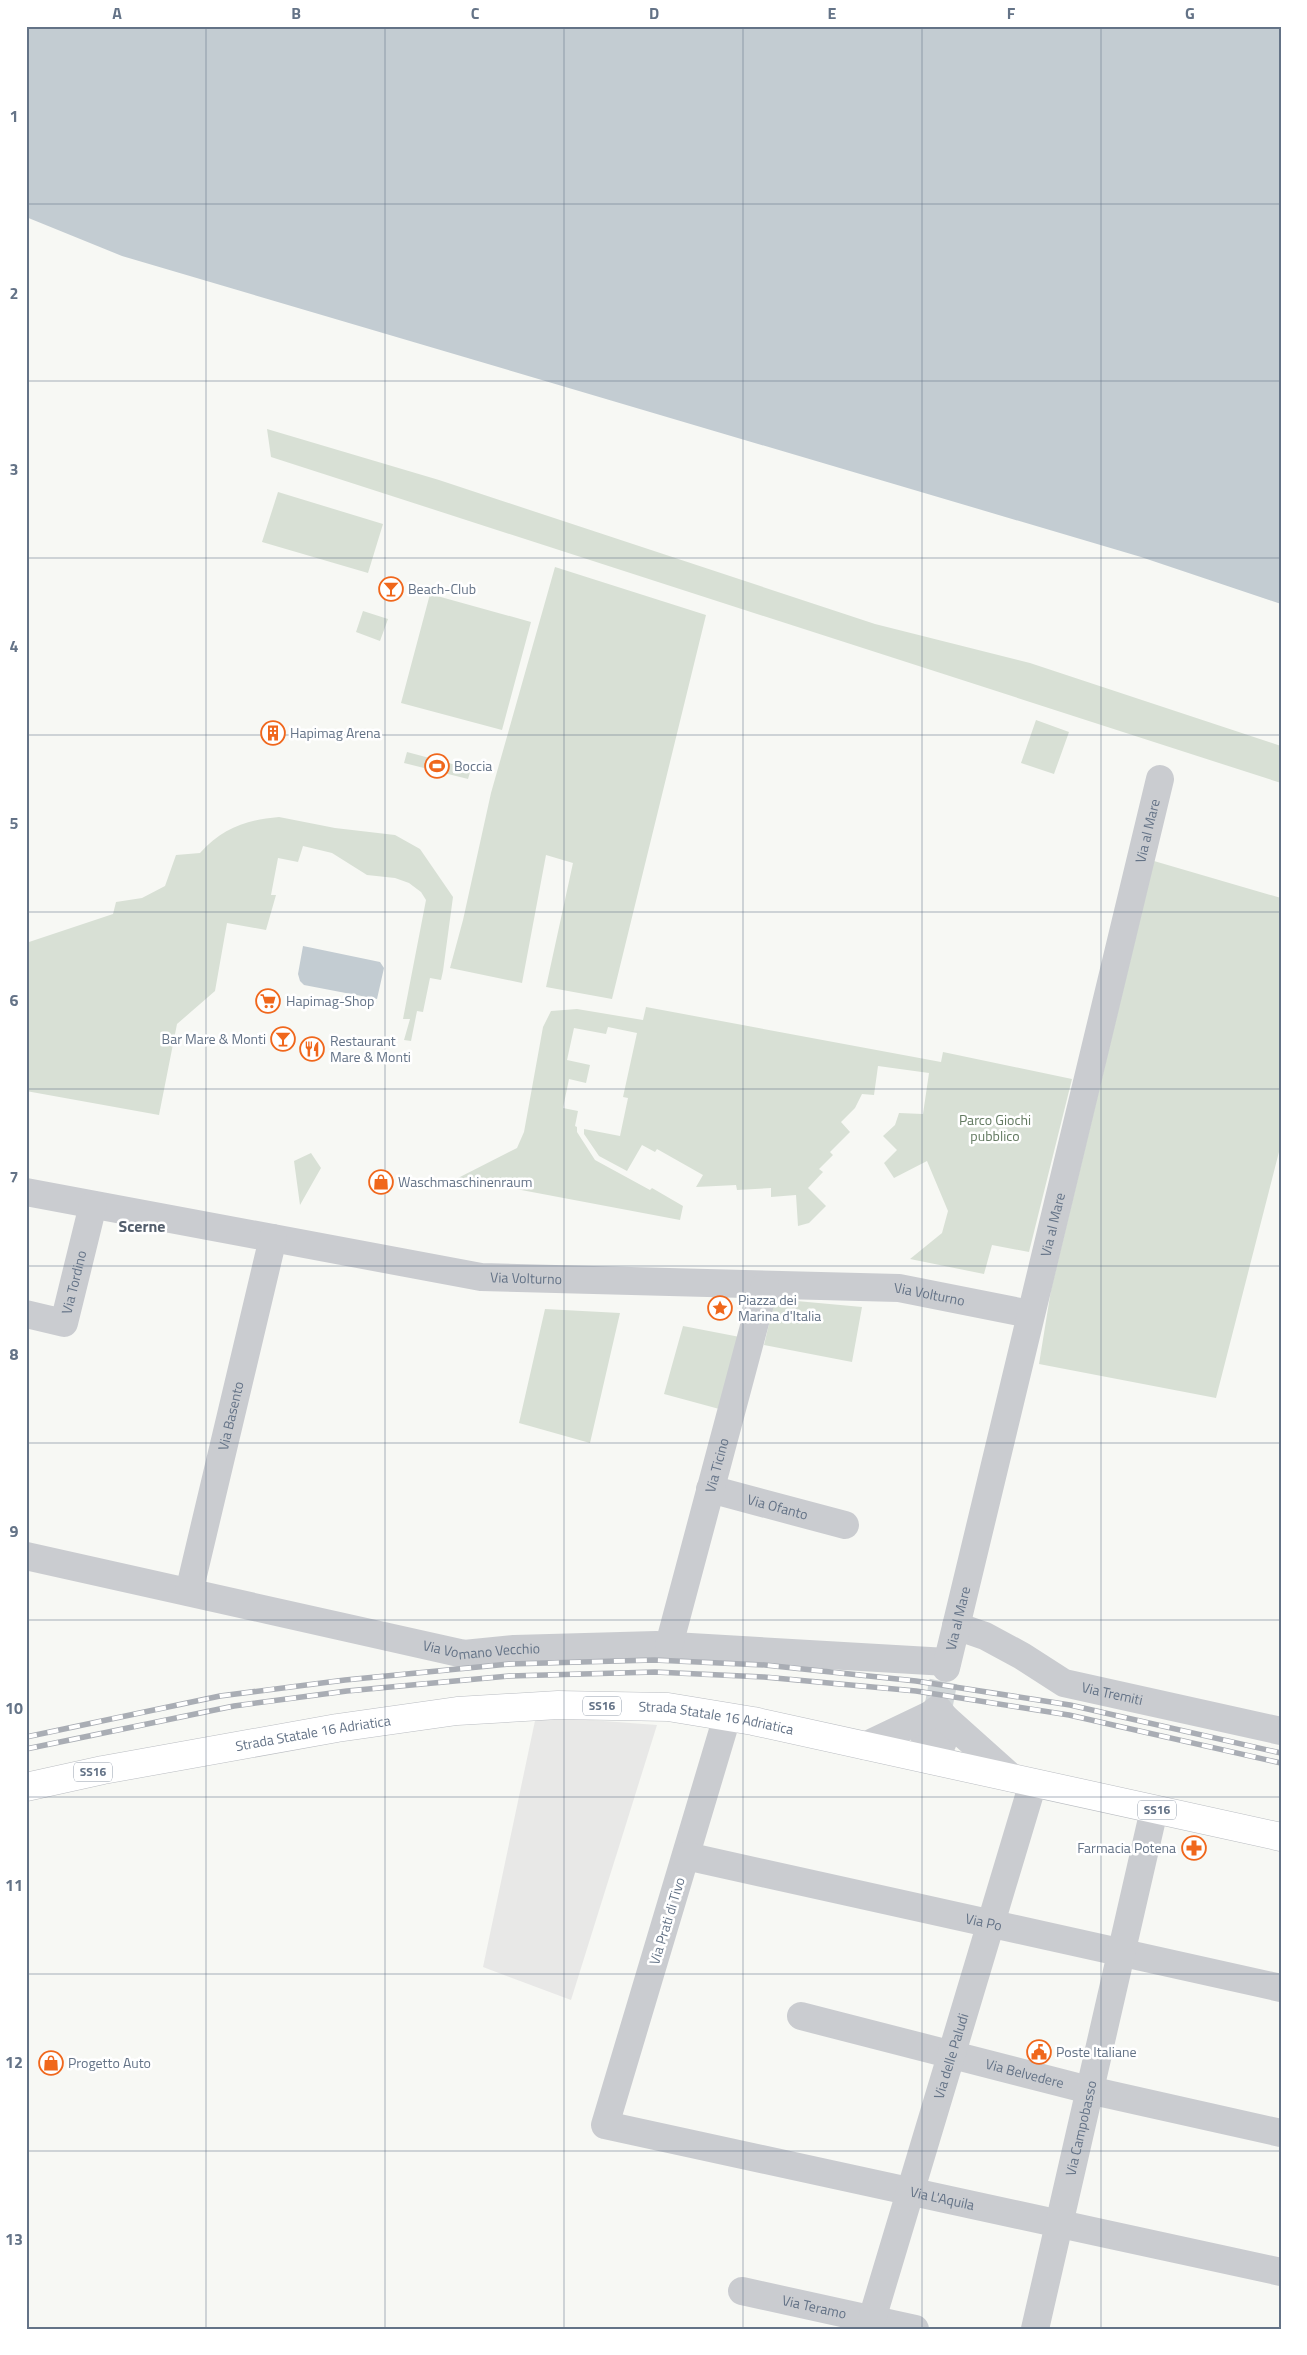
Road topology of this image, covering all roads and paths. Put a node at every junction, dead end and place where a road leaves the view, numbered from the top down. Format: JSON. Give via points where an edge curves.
{"nodes":[{"id":1,"x":1160,"y":780,"type":"dead end"},
{"id":2,"x":26,"y":1192,"type":"edge"},
{"id":3,"x":93,"y":1204,"type":"junction"},
{"id":4,"x":273,"y":1238,"type":"junction"},
{"id":5,"x":765,"y":1285,"type":"junction"},
{"id":6,"x":26,"y":1314,"type":"edge"},
{"id":7,"x":1030,"y":1314,"type":"junction"},
{"id":8,"x":710,"y":1490,"type":"junction"},
{"id":9,"x":845,"y":1525,"type":"dead end"},
{"id":10,"x":26,"y":1556,"type":"edge"},
{"id":11,"x":189,"y":1592,"type":"junction"},
{"id":12,"x":956,"y":1626,"type":"junction"},
{"id":13,"x":668,"y":1645,"type":"junction"},
{"id":14,"x":947,"y":1665,"type":"joint"},
{"id":15,"x":727,"y":1717,"type":"junction"},
{"id":16,"x":937,"y":1717,"type":"junction"},
{"id":17,"x":1281,"y":1731,"type":"edge"},
{"id":18,"x":865,"y":1746,"type":"junction"},
{"id":19,"x":931,"y":1760,"type":"junction"},
{"id":20,"x":1022,"y":1780,"type":"junction"},
{"id":21,"x":26,"y":1786,"type":"edge"},
{"id":22,"x":1154,"y":1810,"type":"junction"},
{"id":23,"x":1281,"y":1837,"type":"edge"},
{"id":24,"x":686,"y":1856,"type":"junction"},
{"id":25,"x":990,"y":1924,"type":"junction"},
{"id":26,"x":1122,"y":1952,"type":"junction"},
{"id":27,"x":1281,"y":1988,"type":"edge"},
{"id":28,"x":801,"y":2016,"type":"dead end"},
{"id":29,"x":950,"y":2055,"type":"junction"},
{"id":30,"x":1089,"y":2090,"type":"junction"},
{"id":31,"x":605,"y":2125,"type":"joint"},
{"id":32,"x":1281,"y":2133,"type":"edge"},
{"id":33,"x":910,"y":2192,"type":"junction"},
{"id":34,"x":1059,"y":2224,"type":"junction"},
{"id":35,"x":1281,"y":2272,"type":"edge"},
{"id":36,"x":742,"y":2291,"type":"dead end"},
{"id":37,"x":870,"y":2324,"type":"edge"},
{"id":38,"x":915,"y":2329,"type":"edge"},
{"id":39,"x":1035,"y":2329,"type":"edge"}],
"edges":[{"from":1,"to":7,"type":"street","name":"Via al Mare"},
{"from":2,"to":3,"type":"street","name":"Via Volturno"},
{"from":3,"to":4,"type":"street","name":"Via Volturno"},
{"from":3,"to":6,"type":"street","name":"Via Tordino","via":[[64,1323]]},
{"from":4,"to":5,"type":"street","name":"Via Volturno","via":[[481,1277]]},
{"from":4,"to":11,"type":"street","name":"Via Basento"},
{"from":5,"to":7,"type":"street","name":"Via Volturno","via":[[899,1288]]},
{"from":5,"to":8,"type":"street","name":"Via Ticino"},
{"from":7,"to":12,"type":"street","name":"Via al Mare"},
{"from":8,"to":9,"type":"street","name":"Via Ofanto"},
{"from":8,"to":13,"type":"street","name":"Via Ticino"},
{"from":10,"to":11,"type":"street","name":"Via Vomano Vecchio"},
{"from":11,"to":13,"type":"street","name":"Via Vomano Vecchio","via":[[464,1654],[514,1649]]},
{"from":12,"to":14,"type":"street","name":"Via al Mare"},
{"from":12,"to":17,"type":"street","name":"Via Tremiti","via":[[985,1636],[1064,1683]]},
{"from":13,"to":14,"type":"street","name":"Via Vomano Vecchio"},
{"from":15,"to":18,"type":"main road","name":"Strada Statale 16 Adriatica","number":"SS16"},
{"from":15,"to":21,"type":"main road","name":"Strada Statale 16 Adriatica","number":"SS16","via":[[668,1707],[558,1705],[457,1711],[337,1728]]},
{"from":15,"to":24,"type":"street","name":"Via Prati di Tivo"},
{"from":16,"to":18,"type":"street"},
{"from":16,"to":19,"type":"street","via":[[946,1732],[942,1747]]},
{"from":16,"to":20,"type":"street"},
{"from":18,"to":19,"type":"main road","name":"Strada Statale 16 Adriatica","number":"SS16"},
{"from":19,"to":20,"type":"main road","name":"Strada Statale 16 Adriatica","number":"SS16"},
{"from":20,"to":22,"type":"main road","name":"Strada Statale 16 Adriatica","number":"SS16"},
{"from":20,"to":25,"type":"street","name":"Via delle Paludi"},
{"from":22,"to":23,"type":"main road","name":"Strada Statale 16 Adriatica","number":"SS16"},
{"from":22,"to":26,"type":"street","name":"Via Campobasso"},
{"from":24,"to":25,"type":"street","name":"Via Po"},
{"from":24,"to":31,"type":"street","name":"Via Prati di Tivo"},
{"from":25,"to":26,"type":"street","name":"Via Po"},
{"from":25,"to":29,"type":"street","name":"Via delle Paludi"},
{"from":26,"to":27,"type":"street","name":"Via Po"},
{"from":26,"to":30,"type":"street","name":"Via Campobasso"},
{"from":28,"to":29,"type":"street","name":"Via Belvedere"},
{"from":29,"to":30,"type":"street","name":"Via Belvedere"},
{"from":29,"to":33,"type":"street","name":"Via delle Paludi"},
{"from":30,"to":32,"type":"street","name":"Via Belvedere"},
{"from":30,"to":34,"type":"street","name":"Via Campobasso"},
{"from":31,"to":33,"type":"street","name":"Via L'Aquila"},
{"from":33,"to":34,"type":"street","name":"Via L'Aquila"},
{"from":33,"to":37,"type":"street","name":"Via delle Paludi"},
{"from":34,"to":35,"type":"street","name":"Via L'Aquila"},
{"from":34,"to":39,"type":"street","name":"Via Campobasso"},
{"from":36,"to":37,"type":"street","name":"Via Teramo"},
{"from":37,"to":38,"type":"street","name":"Via Teramo"}]}
